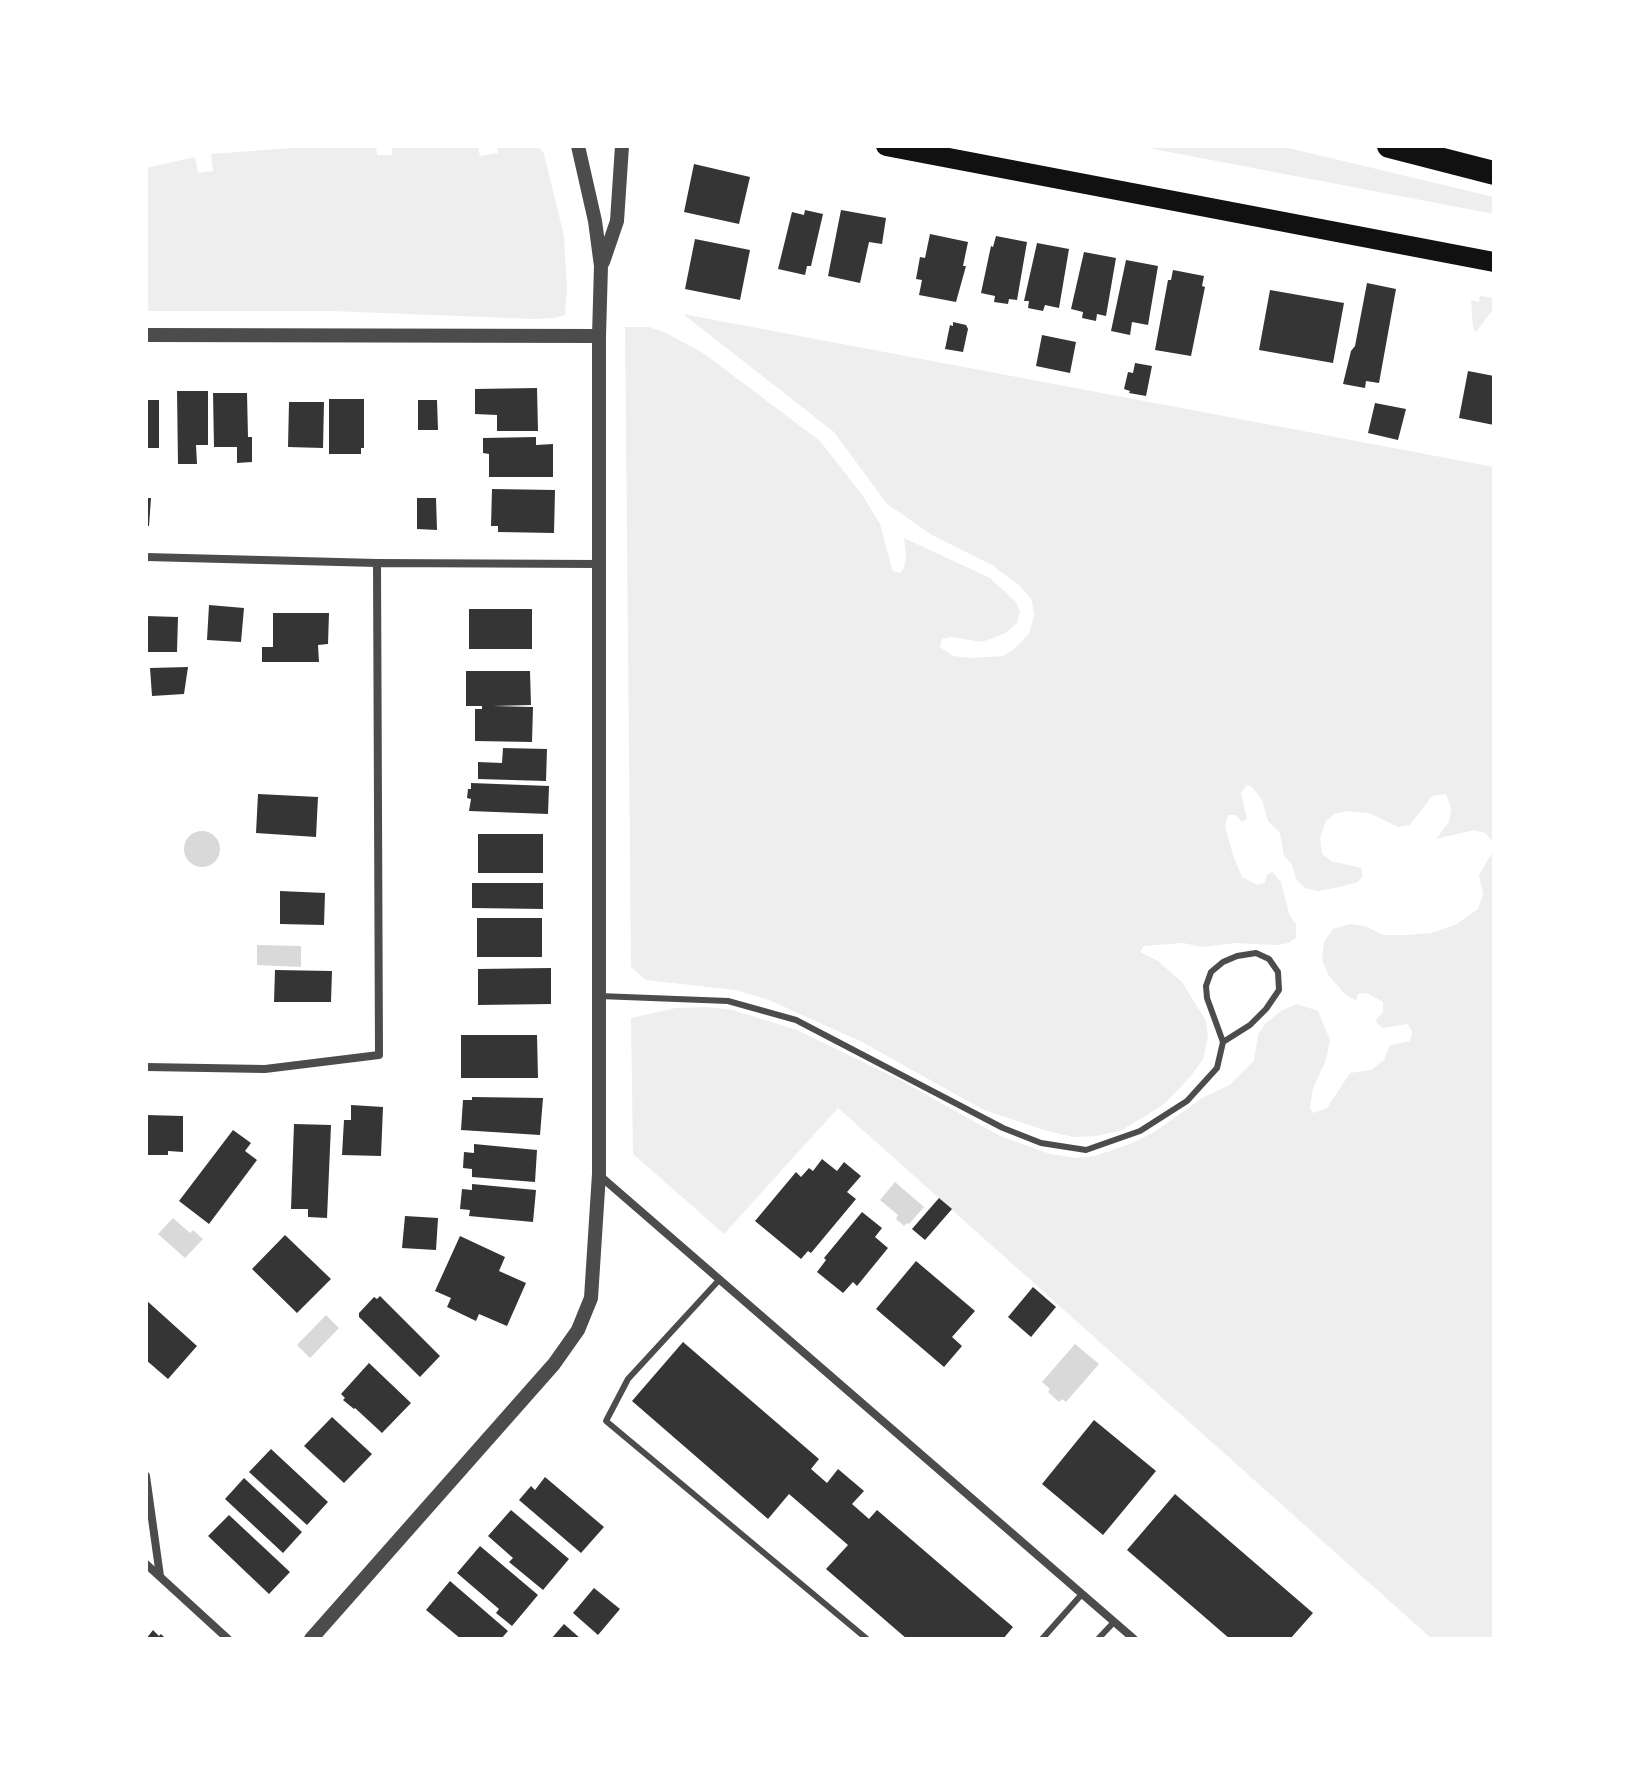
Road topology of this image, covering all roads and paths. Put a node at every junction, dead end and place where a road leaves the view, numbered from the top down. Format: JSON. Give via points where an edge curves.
{"nodes":[{"id":1,"x":578,"y":146,"type":"edge"},
{"id":2,"x":622,"y":146,"type":"edge"},
{"id":3,"x":886,"y":146,"type":"edge"},
{"id":4,"x":1389,"y":146,"type":"edge"},
{"id":5,"x":1494,"y":173,"type":"edge"},
{"id":6,"x":1494,"y":262,"type":"edge"},
{"id":7,"x":601,"y":266,"type":"junction"},
{"id":8,"x":146,"y":335,"type":"edge"},
{"id":9,"x":599,"y":336,"type":"junction"},
{"id":10,"x":146,"y":557,"type":"edge"},
{"id":11,"x":377,"y":563,"type":"junction"},
{"id":12,"x":599,"y":564,"type":"junction"},
{"id":13,"x":599,"y":996,"type":"junction"},
{"id":14,"x":1223,"y":1042,"type":"junction"},
{"id":15,"x":146,"y":1067,"type":"edge"},
{"id":16,"x":599,"y":1174,"type":"junction"},
{"id":17,"x":720,"y":1279,"type":"junction"},
{"id":18,"x":146,"y":1476,"type":"edge"},
{"id":19,"x":146,"y":1564,"type":"edge"},
{"id":20,"x":160,"y":1577,"type":"junction"},
{"id":21,"x":1082,"y":1594,"type":"junction"},
{"id":22,"x":1114,"y":1622,"type":"junction"},
{"id":23,"x":228,"y":1639,"type":"edge"},
{"id":24,"x":311,"y":1639,"type":"edge"},
{"id":25,"x":867,"y":1639,"type":"edge"},
{"id":26,"x":1042,"y":1639,"type":"edge"},
{"id":27,"x":1098,"y":1639,"type":"edge"},
{"id":28,"x":1134,"y":1639,"type":"edge"}],
"edges":[{"from":1,"to":7,"type":"street"},
{"from":2,"to":7,"type":"street","via":[[617,221]]},
{"from":3,"to":6,"type":"main road"},
{"from":4,"to":5,"type":"highway"},
{"from":7,"to":9,"type":"street"},
{"from":8,"to":9,"type":"street"},
{"from":9,"to":12,"type":"street"},
{"from":10,"to":11,"type":"street"},
{"from":11,"to":12,"type":"street"},
{"from":11,"to":15,"type":"street","via":[[379,1055],[265,1069]]},
{"from":12,"to":13,"type":"street"},
{"from":13,"to":14,"type":"lane","via":[[728,1001],[796,1020],[1003,1128],[1041,1143],[1086,1150],[1140,1131],[1187,1101],[1217,1068]]},
{"from":13,"to":16,"type":"street"},
{"from":14,"to":14,"type":"lane","via":[[1250,1025],[1279,990],[1278,972],[1256,953],[1237,956],[1211,972],[1207,998]]},
{"from":16,"to":17,"type":"street"},
{"from":16,"to":24,"type":"street","via":[[591,1298],[578,1330],[554,1364]]},
{"from":17,"to":21,"type":"street"},
{"from":17,"to":25,"type":"lane","via":[[628,1379],[606,1421]]},
{"from":18,"to":20,"type":"street"},
{"from":19,"to":20,"type":"street"},
{"from":20,"to":23,"type":"street"},
{"from":21,"to":22,"type":"street"},
{"from":21,"to":26,"type":"lane"},
{"from":22,"to":27,"type":"lane"},
{"from":22,"to":28,"type":"street"}]}
